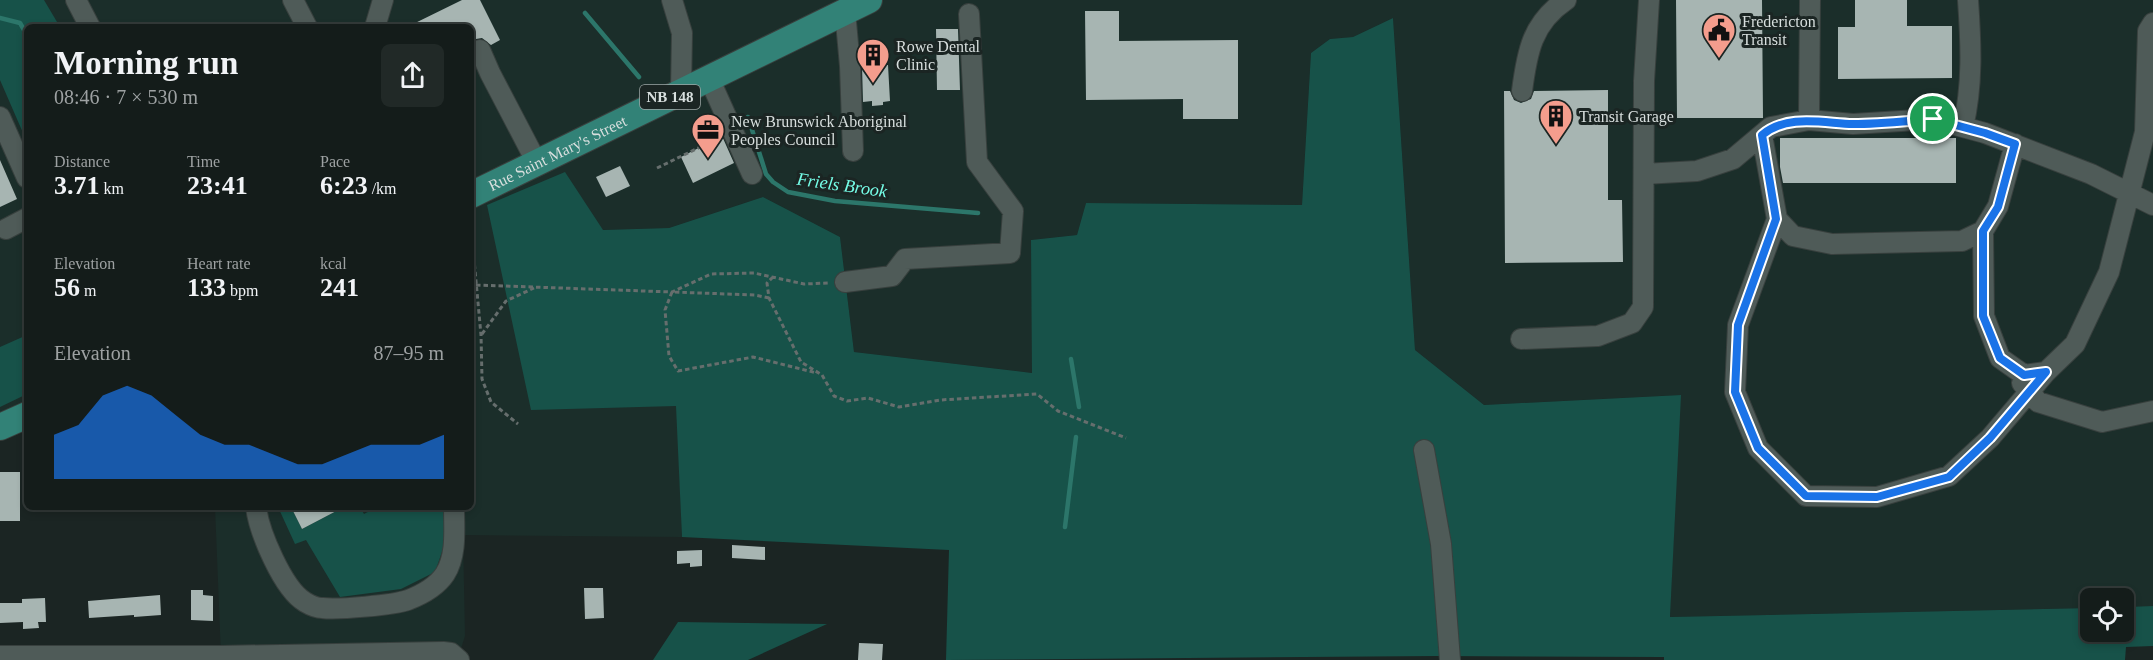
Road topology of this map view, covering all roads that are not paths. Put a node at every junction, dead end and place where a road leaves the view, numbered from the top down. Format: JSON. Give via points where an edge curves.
{"nodes":[{"id":1,"x":76,"y":0,"type":"edge"},
{"id":2,"x":293,"y":0,"type":"edge"},
{"id":3,"x":383,"y":0,"type":"edge"},
{"id":4,"x":672,"y":0,"type":"edge"},
{"id":5,"x":869,"y":0,"type":"edge"},
{"id":6,"x":1566,"y":0,"type":"edge"},
{"id":7,"x":1649,"y":0,"type":"edge"},
{"id":8,"x":1810,"y":0,"type":"edge"},
{"id":9,"x":1968,"y":0,"type":"edge"},
{"id":10,"x":845,"y":11,"type":"junction"},
{"id":11,"x":969,"y":14,"type":"dead end"},
{"id":12,"x":2153,"y":23,"type":"edge"},
{"id":13,"x":88,"y":24,"type":"edge"},
{"id":14,"x":305,"y":24,"type":"edge"},
{"id":15,"x":376,"y":24,"type":"edge"},
{"id":16,"x":480,"y":50,"type":"dead end"},
{"id":17,"x":710,"y":78,"type":"junction"},
{"id":18,"x":681,"y":91,"type":"junction"},
{"id":19,"x":1522,"y":91,"type":"dead end"},
{"id":20,"x":0,"y":117,"type":"edge"},
{"id":21,"x":1809,"y":120,"type":"junction"},
{"id":22,"x":1963,"y":127,"type":"junction"},
{"id":23,"x":1762,"y":135,"type":"junction"},
{"id":24,"x":2015,"y":144,"type":"junction"},
{"id":25,"x":853,"y":152,"type":"dead end"},
{"id":26,"x":537,"y":163,"type":"junction"},
{"id":27,"x":24,"y":171,"type":"edge"},
{"id":28,"x":752,"y":174,"type":"dead end"},
{"id":29,"x":1644,"y":174,"type":"junction"},
{"id":30,"x":2128,"y":193,"type":"junction"},
{"id":31,"x":474,"y":194,"type":"edge"},
{"id":32,"x":2153,"y":205,"type":"edge"},
{"id":33,"x":1776,"y":219,"type":"junction"},
{"id":34,"x":24,"y":220,"type":"edge"},
{"id":35,"x":6,"y":229,"type":"dead end"},
{"id":36,"x":1983,"y":231,"type":"junction"},
{"id":37,"x":845,"y":282,"type":"road end"},
{"id":38,"x":1521,"y":339,"type":"dead end"},
{"id":39,"x":2000,"y":358,"type":"junction"},
{"id":40,"x":2046,"y":372,"type":"junction"},
{"id":41,"x":2029,"y":392,"type":"junction"},
{"id":42,"x":2153,"y":411,"type":"edge"},
{"id":43,"x":24,"y":416,"type":"edge"},
{"id":44,"x":0,"y":427,"type":"edge"},
{"id":45,"x":1424,"y":450,"type":"dead end"},
{"id":46,"x":256,"y":510,"type":"edge"},
{"id":47,"x":454,"y":510,"type":"edge"},
{"id":48,"x":0,"y":656,"type":"edge"},
{"id":49,"x":459,"y":660,"type":"edge"},
{"id":50,"x":1450,"y":660,"type":"edge"}],
"edges":[{"from":1,"to":13,"type":"street"},
{"from":2,"to":14,"type":"street"},
{"from":3,"to":15,"type":"street"},
{"from":4,"to":18,"type":"street","via":[[682,33]]},
{"from":5,"to":10,"type":"main road","name":"Rue Saint Mary's Street","number":"NB 148"},
{"from":6,"to":19,"type":"street","via":[[1537,28],[1527,57]]},
{"from":7,"to":29,"type":"street"},
{"from":8,"to":21,"type":"street"},
{"from":9,"to":22,"type":"street","via":[[1971,51],[1969,101]]},
{"from":10,"to":17,"type":"main road","name":"Rue Saint Mary's Street","number":"NB 148"},
{"from":10,"to":25,"type":"street"},
{"from":11,"to":37,"type":"street","via":[[977,162],[1013,212],[1010,253],[904,259],[892,276]]},
{"from":12,"to":30,"type":"street","via":[[2147,41],[2145,132]]},
{"from":16,"to":26,"type":"street"},
{"from":17,"to":18,"type":"main road","name":"Rue Saint Mary's Street","number":"NB 148"},
{"from":17,"to":28,"type":"street"},
{"from":18,"to":26,"type":"main road","name":"Rue Saint Mary's Street","number":"NB 148"},
{"from":20,"to":27,"type":"street"},
{"from":21,"to":22,"type":"street","via":[[1853,124],[1933,119]]},
{"from":21,"to":23,"type":"street","via":[[1771,127]]},
{"from":22,"to":24,"type":"street"},
{"from":23,"to":29,"type":"street","via":[[1732,159],[1697,171]]},
{"from":23,"to":33,"type":"street"},
{"from":24,"to":30,"type":"street"},
{"from":24,"to":36,"type":"street","via":[[1998,207]]},
{"from":26,"to":31,"type":"main road","name":"Rue Saint Mary's Street","number":"NB 148"},
{"from":29,"to":38,"type":"street","via":[[1643,307],[1632,323],[1598,336]]},
{"from":30,"to":32,"type":"street"},
{"from":30,"to":40,"type":"street","via":[[2109,272],[2074,344]]},
{"from":33,"to":36,"type":"street","via":[[1793,236],[1832,244],[1962,241]]},
{"from":33,"to":41,"type":"street","via":[[1738,325],[1735,392],[1758,448],[1806,496],[1877,497],[1949,477],[1990,438]]},
{"from":34,"to":35,"type":"street"},
{"from":36,"to":39,"type":"street","via":[[1983,316]]},
{"from":39,"to":40,"type":"street","via":[[2024,375]]},
{"from":39,"to":41,"type":"street"},
{"from":40,"to":41,"type":"street"},
{"from":41,"to":42,"type":"street","via":[[2038,402],[2102,422]]},
{"from":43,"to":44,"type":"main road"},
{"from":45,"to":50,"type":"street","via":[[1441,544]]},
{"from":46,"to":47,"type":"street","via":[[263,538],[290,587],[308,604],[322,608],[393,604],[434,585],[452,560]]},
{"from":48,"to":49,"type":"street","via":[[442,652]]}]}
